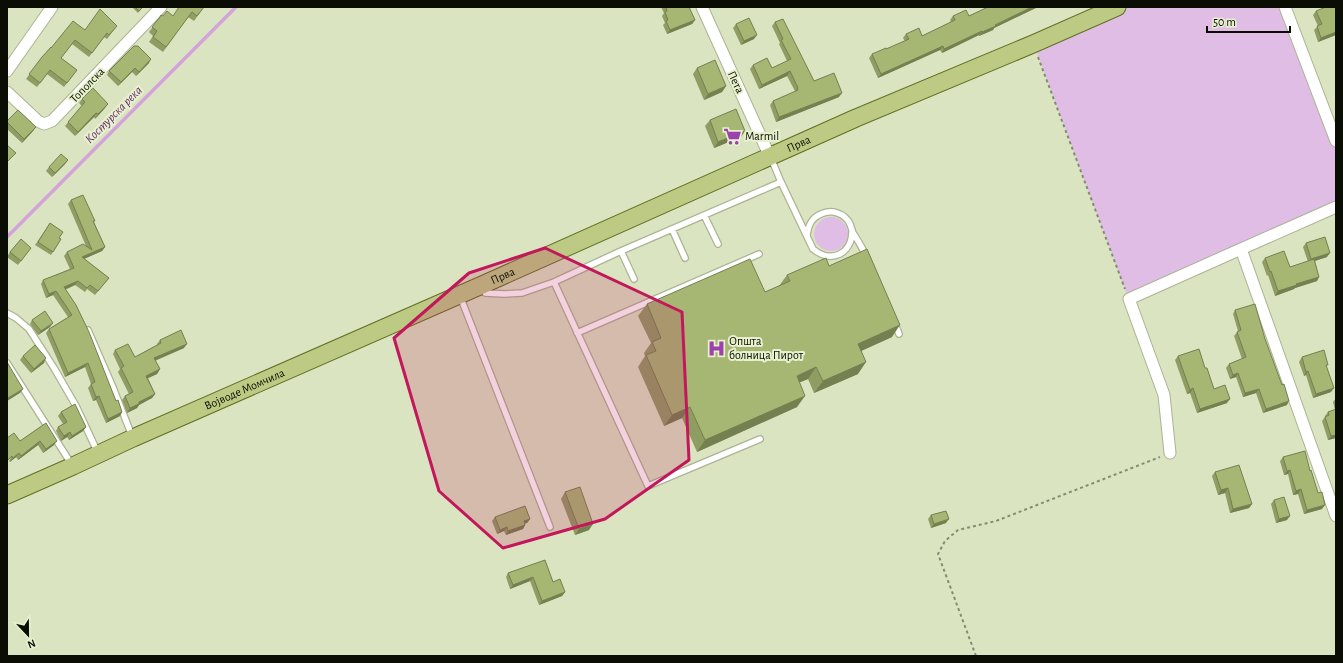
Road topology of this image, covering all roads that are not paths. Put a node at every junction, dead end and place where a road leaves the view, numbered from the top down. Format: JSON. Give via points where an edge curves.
{"nodes":[{"id":1,"x":52,"y":7,"type":"edge"},
{"id":2,"x":161,"y":7,"type":"edge"},
{"id":3,"x":702,"y":7,"type":"edge"},
{"id":4,"x":1285,"y":7,"type":"edge"},
{"id":5,"x":1114,"y":8,"type":"edge"},
{"id":6,"x":7,"y":71,"type":"edge"},
{"id":7,"x":7,"y":92,"type":"edge"},
{"id":8,"x":1336,"y":141,"type":"edge"},
{"id":9,"x":770,"y":157,"type":"junction"},
{"id":10,"x":781,"y":182,"type":"junction"},
{"id":11,"x":1336,"y":207,"type":"edge"},
{"id":12,"x":704,"y":215,"type":"junction"},
{"id":13,"x":672,"y":229,"type":"junction"},
{"id":14,"x":852,"y":231,"type":"junction"},
{"id":15,"x":807,"y":236,"type":"junction"},
{"id":16,"x":718,"y":244,"type":"dead end"},
{"id":17,"x":1241,"y":249,"type":"junction"},
{"id":18,"x":621,"y":251,"type":"junction"},
{"id":19,"x":759,"y":254,"type":"dead end"},
{"id":20,"x":685,"y":258,"type":"dead end"},
{"id":21,"x":869,"y":264,"type":"edge"},
{"id":22,"x":634,"y":279,"type":"dead end"},
{"id":23,"x":554,"y":282,"type":"junction"},
{"id":24,"x":482,"y":285,"type":"junction"},
{"id":25,"x":459,"y":295,"type":"junction"},
{"id":26,"x":7,"y":313,"type":"edge"},
{"id":27,"x":893,"y":320,"type":"edge"},
{"id":28,"x":86,"y":327,"type":"edge"},
{"id":29,"x":577,"y":333,"type":"junction"},
{"id":30,"x":899,"y":334,"type":"edge"},
{"id":31,"x":7,"y":363,"type":"edge"},
{"id":32,"x":133,"y":438,"type":"junction"},
{"id":33,"x":760,"y":439,"type":"dead end"},
{"id":34,"x":1170,"y":452,"type":"road end"},
{"id":35,"x":98,"y":454,"type":"junction"},
{"id":36,"x":73,"y":466,"type":"junction"},
{"id":37,"x":7,"y":494,"type":"edge"},
{"id":38,"x":1336,"y":516,"type":"edge"},
{"id":39,"x":550,"y":527,"type":"dead end"}],
"edges":[{"from":1,"to":6,"type":"street"},
{"from":2,"to":7,"type":"street","name":"Тополска","via":[[52,121],[44,124],[38,121]]},
{"from":3,"to":9,"type":"street","name":"Пета"},
{"from":4,"to":8,"type":"street"},
{"from":5,"to":9,"type":"main road","name":"Прва"},
{"from":9,"to":10,"type":"lane"},
{"from":9,"to":24,"type":"main road","name":"Прва"},
{"from":10,"to":12,"type":"lane"},
{"from":10,"to":15,"type":"lane"},
{"from":11,"to":17,"type":"street"},
{"from":12,"to":13,"type":"lane"},
{"from":12,"to":16,"type":"lane"},
{"from":13,"to":18,"type":"lane"},
{"from":13,"to":20,"type":"lane"},
{"from":14,"to":15,"type":"lane","via":[[850,224],[839,213],[824,212],[811,221]]},
{"from":14,"to":15,"type":"lane","via":[[850,245],[832,256],[818,254]]},
{"from":14,"to":21,"type":"lane"},
{"from":17,"to":34,"type":"street","via":[[1129,299],[1164,395]]},
{"from":17,"to":38,"type":"street"},
{"from":18,"to":22,"type":"lane"},
{"from":18,"to":23,"type":"lane"},
{"from":19,"to":29,"type":"lane"},
{"from":23,"to":24,"type":"lane","via":[[513,294],[485,293]]},
{"from":23,"to":29,"type":"lane"},
{"from":24,"to":25,"type":"main road","name":"Војводе Момчила"},
{"from":25,"to":32,"type":"main road","name":"Војводе Момчила"},
{"from":25,"to":39,"type":"lane"},
{"from":26,"to":35,"type":"lane","via":[[29,329],[50,361],[76,406]]},
{"from":27,"to":30,"type":"lane"},
{"from":28,"to":32,"type":"lane","via":[[96,345]]},
{"from":29,"to":33,"type":"lane","via":[[648,486]]},
{"from":31,"to":36,"type":"lane"},
{"from":32,"to":35,"type":"main road","name":"Војводе Момчила"},
{"from":35,"to":36,"type":"main road","name":"Војводе Момчила"},
{"from":36,"to":37,"type":"main road","name":"Војводе Момчила"}]}
